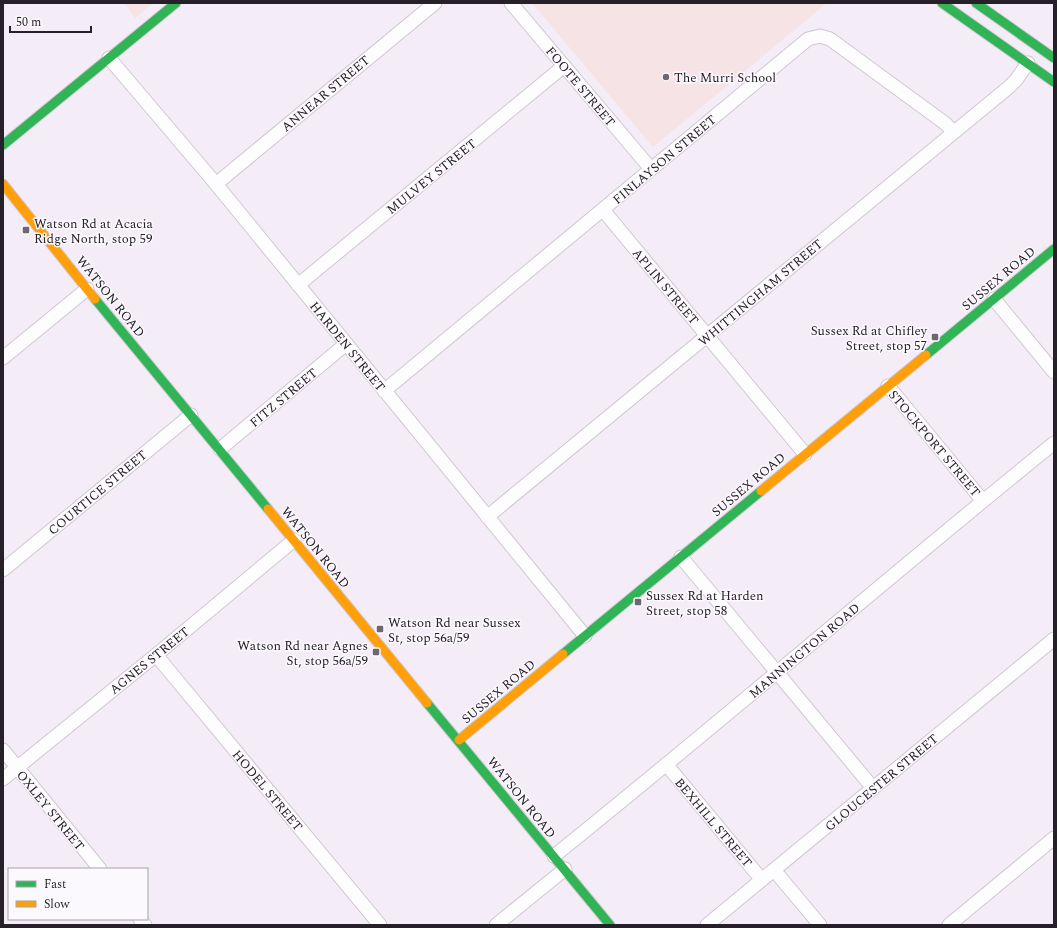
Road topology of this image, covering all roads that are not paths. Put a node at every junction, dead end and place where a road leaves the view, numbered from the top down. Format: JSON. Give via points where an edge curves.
{"nodes":[{"id":1,"x":176,"y":3,"type":"edge"},
{"id":2,"x":435,"y":3,"type":"edge"},
{"id":3,"x":511,"y":3,"type":"edge"},
{"id":4,"x":942,"y":3,"type":"edge"},
{"id":5,"x":976,"y":3,"type":"edge"},
{"id":6,"x":109,"y":58,"type":"junction"},
{"id":7,"x":1054,"y":58,"type":"edge"},
{"id":8,"x":1028,"y":63,"type":"junction"},
{"id":9,"x":564,"y":66,"type":"junction"},
{"id":10,"x":1054,"y":82,"type":"edge"},
{"id":11,"x":953,"y":132,"type":"junction"},
{"id":12,"x":3,"y":145,"type":"edge"},
{"id":13,"x":651,"y":169,"type":"junction"},
{"id":14,"x":3,"y":184,"type":"edge"},
{"id":15,"x":216,"y":184,"type":"junction"},
{"id":16,"x":603,"y":210,"type":"junction"},
{"id":17,"x":1054,"y":249,"type":"edge"},
{"id":18,"x":298,"y":285,"type":"junction"},
{"id":19,"x":87,"y":289,"type":"junction"},
{"id":20,"x":994,"y":299,"type":"junction"},
{"id":21,"x":707,"y":335,"type":"junction"},
{"id":22,"x":346,"y":344,"type":"junction"},
{"id":23,"x":3,"y":358,"type":"edge"},
{"id":24,"x":1054,"y":372,"type":"edge"},
{"id":25,"x":888,"y":386,"type":"junction"},
{"id":26,"x":384,"y":391,"type":"junction"},
{"id":27,"x":191,"y":415,"type":"junction"},
{"id":28,"x":1054,"y":444,"type":"edge"},
{"id":29,"x":220,"y":449,"type":"junction"},
{"id":30,"x":805,"y":454,"type":"junction"},
{"id":31,"x":983,"y":501,"type":"junction"},
{"id":32,"x":487,"y":517,"type":"junction"},
{"id":33,"x":294,"y":540,"type":"junction"},
{"id":34,"x":681,"y":557,"type":"junction"},
{"id":35,"x":3,"y":570,"type":"edge"},
{"id":36,"x":585,"y":636,"type":"junction"},
{"id":37,"x":1054,"y":638,"type":"edge"},
{"id":38,"x":156,"y":655,"type":"junction"},
{"id":39,"x":777,"y":673,"type":"junction"},
{"id":40,"x":459,"y":740,"type":"junction"},
{"id":41,"x":3,"y":750,"type":"edge"},
{"id":42,"x":666,"y":764,"type":"junction"},
{"id":43,"x":17,"y":768,"type":"junction"},
{"id":44,"x":3,"y":779,"type":"edge"},
{"id":45,"x":873,"y":788,"type":"junction"},
{"id":46,"x":1054,"y":838,"type":"edge"},
{"id":47,"x":554,"y":856,"type":"junction"},
{"id":48,"x":99,"y":868,"type":"edge"},
{"id":49,"x":564,"y":869,"type":"junction"},
{"id":50,"x":774,"y":870,"type":"junction"},
{"id":51,"x":762,"y":880,"type":"junction"},
{"id":52,"x":380,"y":925,"type":"edge"},
{"id":53,"x":496,"y":925,"type":"edge"},
{"id":54,"x":610,"y":925,"type":"edge"},
{"id":55,"x":707,"y":925,"type":"edge"},
{"id":56,"x":820,"y":925,"type":"edge"},
{"id":57,"x":949,"y":925,"type":"edge"}],
"edges":[{"from":1,"to":6,"type":"main road"},
{"from":2,"to":15,"type":"street","name":"ANNEAR STREET"},
{"from":3,"to":9,"type":"street","name":"FOOTE STREET"},
{"from":4,"to":8,"type":"main road"},
{"from":5,"to":7,"type":"main road"},
{"from":6,"to":12,"type":"main road"},
{"from":6,"to":15,"type":"street","name":"HARDEN STREET"},
{"from":8,"to":10,"type":"main road"},
{"from":8,"to":11,"type":"street","name":"WHITTINGHAM STREET","via":[[1009,87]]},
{"from":9,"to":13,"type":"street","name":"FOOTE STREET"},
{"from":9,"to":18,"type":"street","name":"MULVEY STREET"},
{"from":11,"to":13,"type":"street","name":"FINLAYSON STREET","via":[[946,124],[830,39],[820,36],[808,39]]},
{"from":11,"to":21,"type":"street","name":"WHITTINGHAM STREET"},
{"from":13,"to":16,"type":"street","name":"FINLAYSON STREET"},
{"from":14,"to":19,"type":"main road","name":"WATSON ROAD"},
{"from":15,"to":18,"type":"street","name":"HARDEN STREET"},
{"from":16,"to":21,"type":"street","name":"APLIN STREET"},
{"from":16,"to":26,"type":"street","name":"FINLAYSON STREET"},
{"from":17,"to":20,"type":"main road","name":"SUSSEX ROAD"},
{"from":18,"to":22,"type":"street","name":"HARDEN STREET"},
{"from":19,"to":23,"type":"street"},
{"from":19,"to":27,"type":"main road","name":"WATSON ROAD"},
{"from":20,"to":24,"type":"street"},
{"from":20,"to":25,"type":"main road","name":"SUSSEX ROAD"},
{"from":21,"to":30,"type":"street","name":"APLIN STREET"},
{"from":21,"to":32,"type":"street","name":"WHITTINGHAM STREET"},
{"from":22,"to":26,"type":"street","name":"HARDEN STREET"},
{"from":22,"to":29,"type":"street","name":"FITZ STREET"},
{"from":25,"to":30,"type":"main road","name":"SUSSEX ROAD"},
{"from":25,"to":31,"type":"street","name":"STOCKPORT STREET"},
{"from":26,"to":32,"type":"street","name":"HARDEN STREET"},
{"from":27,"to":29,"type":"main road","name":"WATSON ROAD"},
{"from":27,"to":35,"type":"street","name":"COURTICE STREET"},
{"from":28,"to":31,"type":"street","name":"MANNINGTON ROAD"},
{"from":29,"to":33,"type":"main road","name":"WATSON ROAD"},
{"from":30,"to":34,"type":"main road","name":"SUSSEX ROAD"},
{"from":31,"to":39,"type":"street","name":"MANNINGTON ROAD"},
{"from":32,"to":36,"type":"street","name":"HARDEN STREET"},
{"from":33,"to":38,"type":"street","name":"AGNES STREET"},
{"from":33,"to":40,"type":"main road","name":"WATSON ROAD"},
{"from":34,"to":36,"type":"main road","name":"SUSSEX ROAD"},
{"from":34,"to":39,"type":"street"},
{"from":36,"to":40,"type":"main road","name":"SUSSEX ROAD"},
{"from":37,"to":45,"type":"street","name":"GLOUCESTER STREET"},
{"from":38,"to":43,"type":"street","name":"AGNES STREET"},
{"from":38,"to":52,"type":"street","name":"HODEL STREET"},
{"from":39,"to":42,"type":"street","name":"MANNINGTON ROAD"},
{"from":39,"to":45,"type":"street"},
{"from":40,"to":47,"type":"main road","name":"WATSON ROAD"},
{"from":41,"to":43,"type":"street","name":"OXLEY STREET"},
{"from":42,"to":47,"type":"street","name":"MANNINGTON ROAD"},
{"from":42,"to":51,"type":"street","name":"BEXHILL STREET"},
{"from":43,"to":44,"type":"street","name":"AGNES STREET"},
{"from":43,"to":48,"type":"street","name":"OXLEY STREET"},
{"from":45,"to":50,"type":"street","name":"GLOUCESTER STREET"},
{"from":46,"to":57,"type":"street"},
{"from":47,"to":49,"type":"main road","name":"WATSON ROAD"},
{"from":49,"to":53,"type":"street"},
{"from":49,"to":54,"type":"main road","name":"WATSON ROAD"},
{"from":50,"to":51,"type":"street","name":"GLOUCESTER STREET"},
{"from":50,"to":56,"type":"street"},
{"from":51,"to":55,"type":"street","name":"GLOUCESTER STREET"}]}
